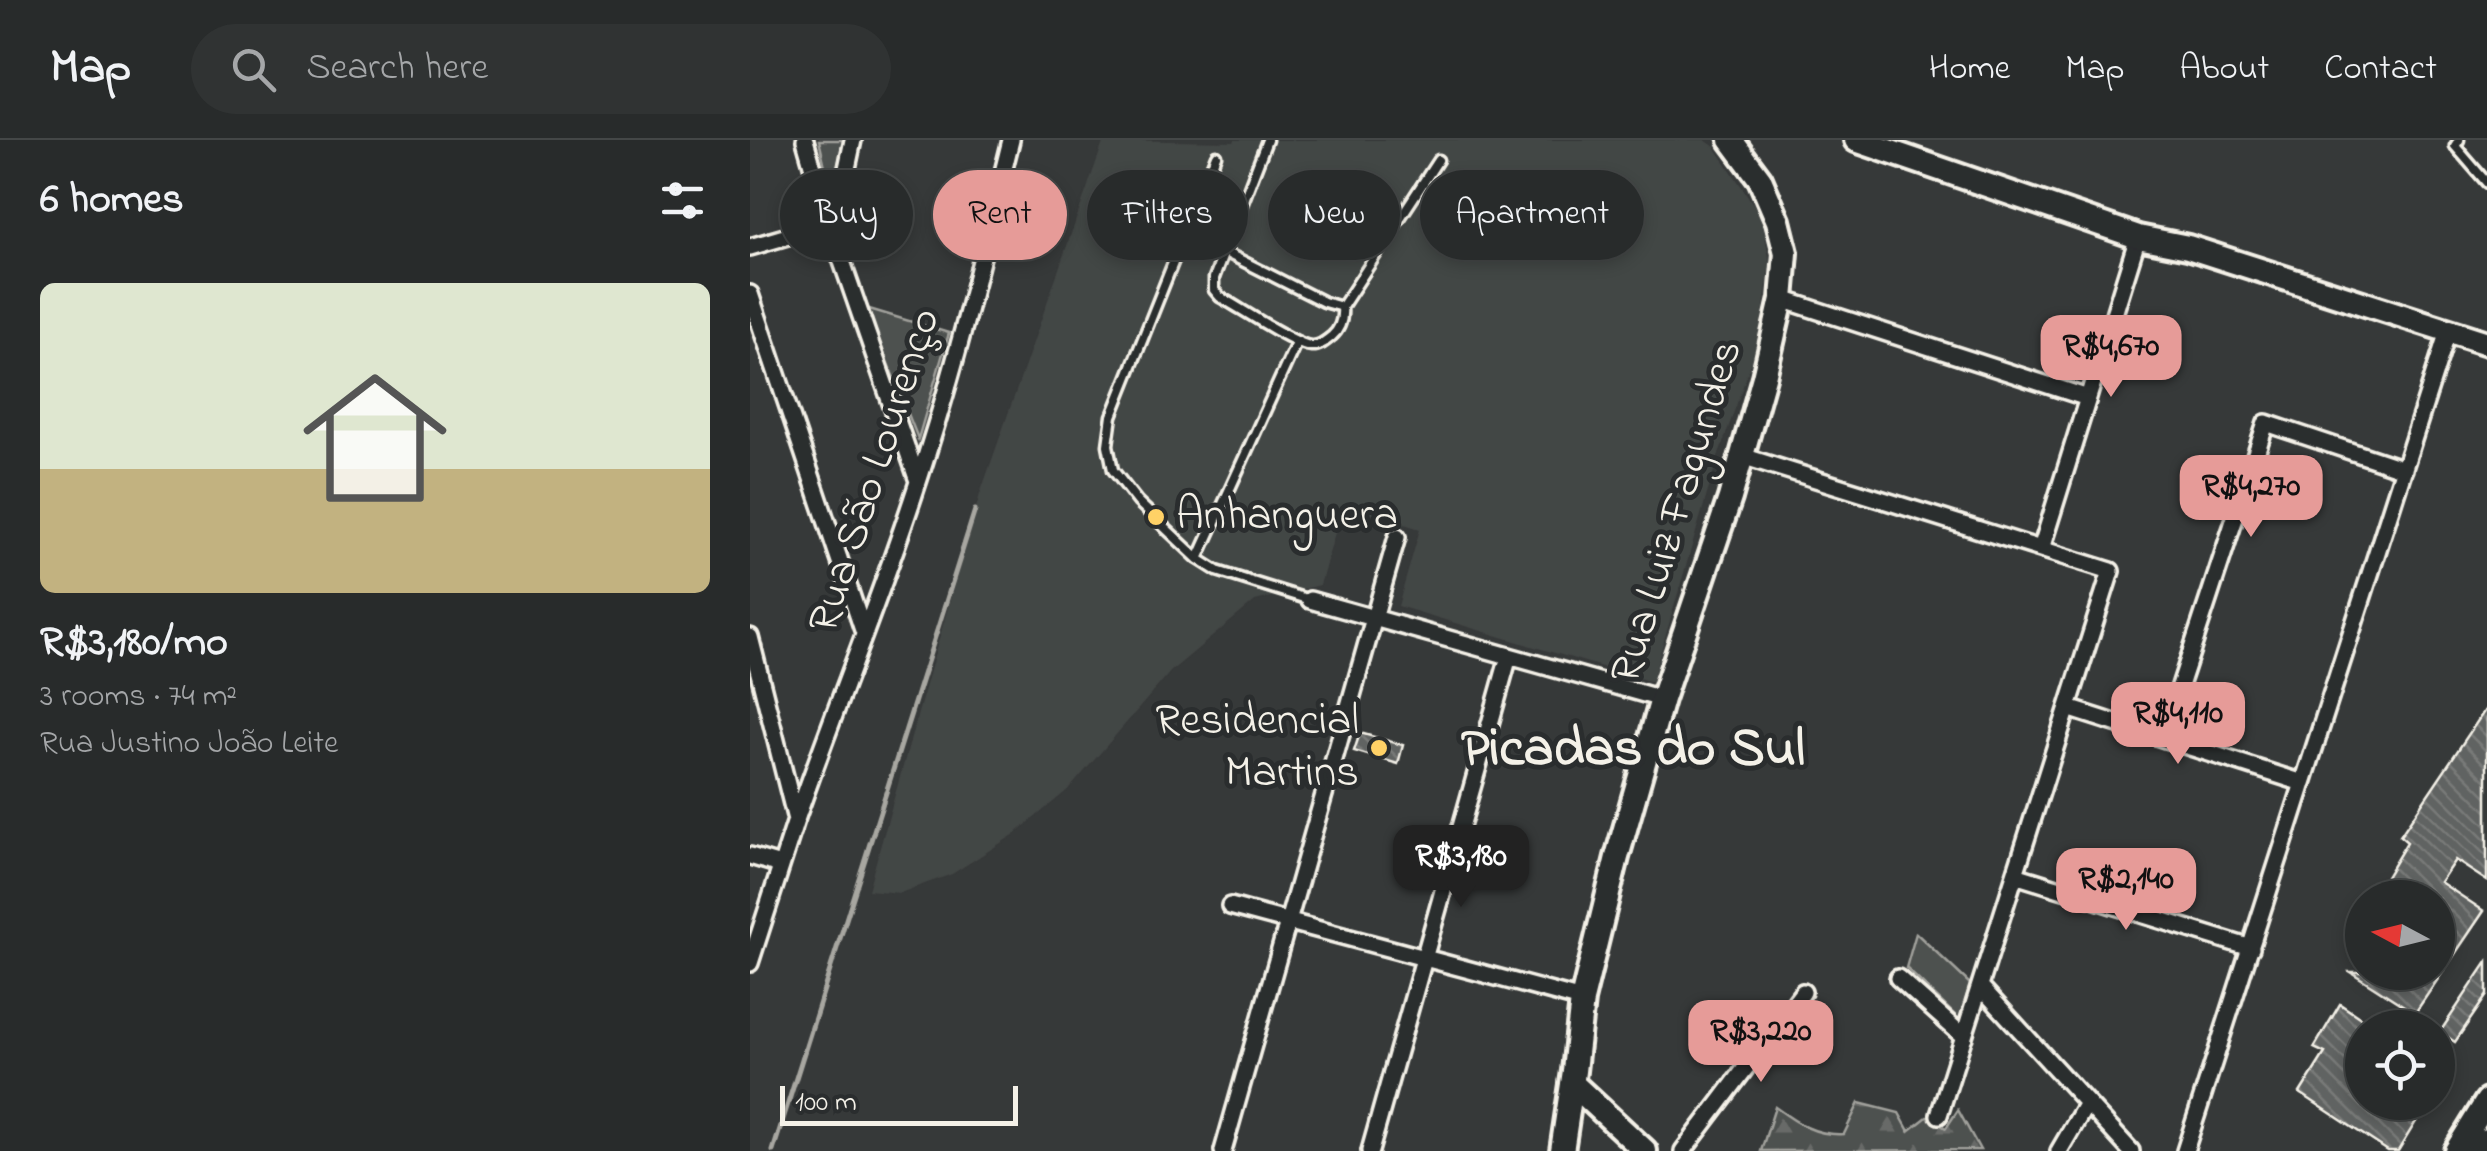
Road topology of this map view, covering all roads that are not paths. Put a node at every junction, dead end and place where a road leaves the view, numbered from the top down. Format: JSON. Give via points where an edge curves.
{"nodes":[{"id":1,"x":805,"y":140,"type":"edge"},
{"id":2,"x":852,"y":140,"type":"edge"},
{"id":3,"x":1012,"y":140,"type":"edge"},
{"id":4,"x":1267,"y":140,"type":"edge"},
{"id":5,"x":1731,"y":140,"type":"edge"},
{"id":6,"x":1856,"y":140,"type":"edge"},
{"id":7,"x":2459,"y":140,"type":"edge"},
{"id":8,"x":1216,"y":155,"type":"dead end"},
{"id":9,"x":1438,"y":160,"type":"dead end"},
{"id":10,"x":813,"y":170,"type":"edge"},
{"id":11,"x":847,"y":170,"type":"edge"},
{"id":12,"x":1210,"y":170,"type":"edge"},
{"id":13,"x":2487,"y":183,"type":"edge"},
{"id":14,"x":1248,"y":190,"type":"edge"},
{"id":15,"x":2138,"y":237,"type":"junction"},
{"id":16,"x":780,"y":238,"type":"edge"},
{"id":17,"x":750,"y":247,"type":"edge"},
{"id":18,"x":841,"y":260,"type":"edge"},
{"id":19,"x":1174,"y":260,"type":"edge"},
{"id":20,"x":1221,"y":260,"type":"edge"},
{"id":21,"x":1238,"y":260,"type":"edge"},
{"id":22,"x":750,"y":294,"type":"edge"},
{"id":23,"x":1782,"y":299,"type":"junction"},
{"id":24,"x":1342,"y":308,"type":"junction"},
{"id":25,"x":2448,"y":332,"type":"junction"},
{"id":26,"x":1297,"y":341,"type":"junction"},
{"id":27,"x":2487,"y":343,"type":"edge"},
{"id":28,"x":2088,"y":398,"type":"junction"},
{"id":29,"x":1742,"y":456,"type":"junction"},
{"id":30,"x":2404,"y":469,"type":"junction"},
{"id":31,"x":918,"y":480,"type":"junction"},
{"id":32,"x":1397,"y":537,"type":"dead end"},
{"id":33,"x":2040,"y":549,"type":"junction"},
{"id":34,"x":1198,"y":559,"type":"junction"},
{"id":35,"x":1310,"y":600,"type":"joint"},
{"id":36,"x":1374,"y":619,"type":"junction"},
{"id":37,"x":864,"y":633,"type":"junction"},
{"id":38,"x":750,"y":637,"type":"edge"},
{"id":39,"x":1509,"y":656,"type":"junction"},
{"id":40,"x":1662,"y":700,"type":"junction"},
{"id":41,"x":2068,"y":708,"type":"junction"},
{"id":42,"x":2163,"y":738,"type":"junction"},
{"id":43,"x":2302,"y":783,"type":"junction"},
{"id":44,"x":796,"y":820,"type":"junction"},
{"id":45,"x":750,"y":856,"type":"edge"},
{"id":46,"x":780,"y":866,"type":"junction"},
{"id":47,"x":2015,"y":875,"type":"junction"},
{"id":48,"x":1230,"y":906,"type":"dead end"},
{"id":49,"x":1288,"y":922,"type":"junction"},
{"id":50,"x":2250,"y":948,"type":"junction"},
{"id":51,"x":1424,"y":959,"type":"junction"},
{"id":52,"x":750,"y":964,"type":"edge"},
{"id":53,"x":1898,"y":978,"type":"dead end"},
{"id":54,"x":1980,"y":986,"type":"junction"},
{"id":55,"x":1803,"y":992,"type":"dead end"},
{"id":56,"x":1582,"y":1000,"type":"junction"},
{"id":57,"x":1964,"y":1037,"type":"junction"},
{"id":58,"x":1572,"y":1083,"type":"junction"},
{"id":59,"x":2487,"y":1102,"type":"edge"},
{"id":60,"x":2087,"y":1103,"type":"junction"},
{"id":61,"x":1939,"y":1115,"type":"dead end"},
{"id":62,"x":2487,"y":1140,"type":"edge"},
{"id":63,"x":1223,"y":1151,"type":"edge"},
{"id":64,"x":1370,"y":1151,"type":"edge"},
{"id":65,"x":1562,"y":1151,"type":"edge"},
{"id":66,"x":1645,"y":1151,"type":"edge"},
{"id":67,"x":1683,"y":1151,"type":"edge"},
{"id":68,"x":2059,"y":1151,"type":"edge"},
{"id":69,"x":2131,"y":1151,"type":"edge"},
{"id":70,"x":2184,"y":1151,"type":"edge"},
{"id":71,"x":2456,"y":1151,"type":"edge"},
{"id":72,"x":2480,"y":1151,"type":"edge"}],
"edges":[{"from":1,"to":10,"type":"street"},
{"from":2,"to":11,"type":"street"},
{"from":3,"to":31,"type":"street","name":"Rua São Lourenço"},
{"from":4,"to":14,"type":"lane"},
{"from":5,"to":23,"type":"main road","name":"Rua Luiz Fagundes","via":[[1760,179],[1778,220],[1786,252]]},
{"from":6,"to":15,"type":"main road"},
{"from":7,"to":13,"type":"lane","via":[[2455,146]]},
{"from":8,"to":12,"type":"lane"},
{"from":9,"to":24,"type":"lane"},
{"from":15,"to":25,"type":"main road","via":[[2188,247]]},
{"from":15,"to":28,"type":"street"},
{"from":16,"to":17,"type":"street"},
{"from":18,"to":31,"type":"street"},
{"from":19,"to":34,"type":"lane","via":[[1112,416],[1108,445],[1112,470]]},
{"from":20,"to":26,"type":"lane","via":[[1214,290]]},
{"from":21,"to":24,"type":"lane"},
{"from":22,"to":37,"type":"street"},
{"from":23,"to":28,"type":"street"},
{"from":23,"to":29,"type":"main road","name":"Rua Luiz Fagundes"},
{"from":24,"to":26,"type":"lane","via":[[1337,332],[1321,344]]},
{"from":25,"to":27,"type":"main road"},
{"from":25,"to":30,"type":"street"},
{"from":26,"to":34,"type":"lane"},
{"from":28,"to":33,"type":"street"},
{"from":29,"to":33,"type":"street"},
{"from":29,"to":40,"type":"main road","name":"Rua Luiz Fagundes"},
{"from":30,"to":42,"type":"street","via":[[2266,424]]},
{"from":30,"to":43,"type":"street"},
{"from":31,"to":37,"type":"street","name":"Rua São Lourenço"},
{"from":32,"to":36,"type":"street"},
{"from":33,"to":41,"type":"street","via":[[2111,571]]},
{"from":34,"to":35,"type":"lane"},
{"from":35,"to":36,"type":"street"},
{"from":36,"to":39,"type":"street"},
{"from":36,"to":49,"type":"street"},
{"from":37,"to":44,"type":"street","name":"Rua São Lourenço"},
{"from":38,"to":44,"type":"street"},
{"from":39,"to":40,"type":"street"},
{"from":39,"to":51,"type":"street"},
{"from":40,"to":56,"type":"main road","name":"Rua Luiz Fagundes"},
{"from":41,"to":42,"type":"street"},
{"from":41,"to":47,"type":"street"},
{"from":42,"to":43,"type":"street"},
{"from":43,"to":50,"type":"street"},
{"from":44,"to":46,"type":"street","name":"Rua São Lourenço"},
{"from":45,"to":46,"type":"street"},
{"from":46,"to":52,"type":"street","name":"Rua São Lourenço"},
{"from":47,"to":50,"type":"street"},
{"from":47,"to":54,"type":"street"},
{"from":48,"to":49,"type":"street"},
{"from":49,"to":51,"type":"street"},
{"from":49,"to":63,"type":"street"},
{"from":50,"to":70,"type":"street"},
{"from":51,"to":56,"type":"street"},
{"from":51,"to":64,"type":"street"},
{"from":53,"to":57,"type":"street"},
{"from":54,"to":57,"type":"street"},
{"from":54,"to":60,"type":"street"},
{"from":55,"to":67,"type":"street"},
{"from":56,"to":58,"type":"main road","name":"Rua Luiz Fagundes"},
{"from":57,"to":61,"type":"street"},
{"from":58,"to":65,"type":"main road","name":"Rua Luiz Fagundes"},
{"from":58,"to":66,"type":"main road"},
{"from":59,"to":71,"type":"main road"},
{"from":60,"to":68,"type":"street"},
{"from":60,"to":69,"type":"street"},
{"from":62,"to":72,"type":"main road"}]}
